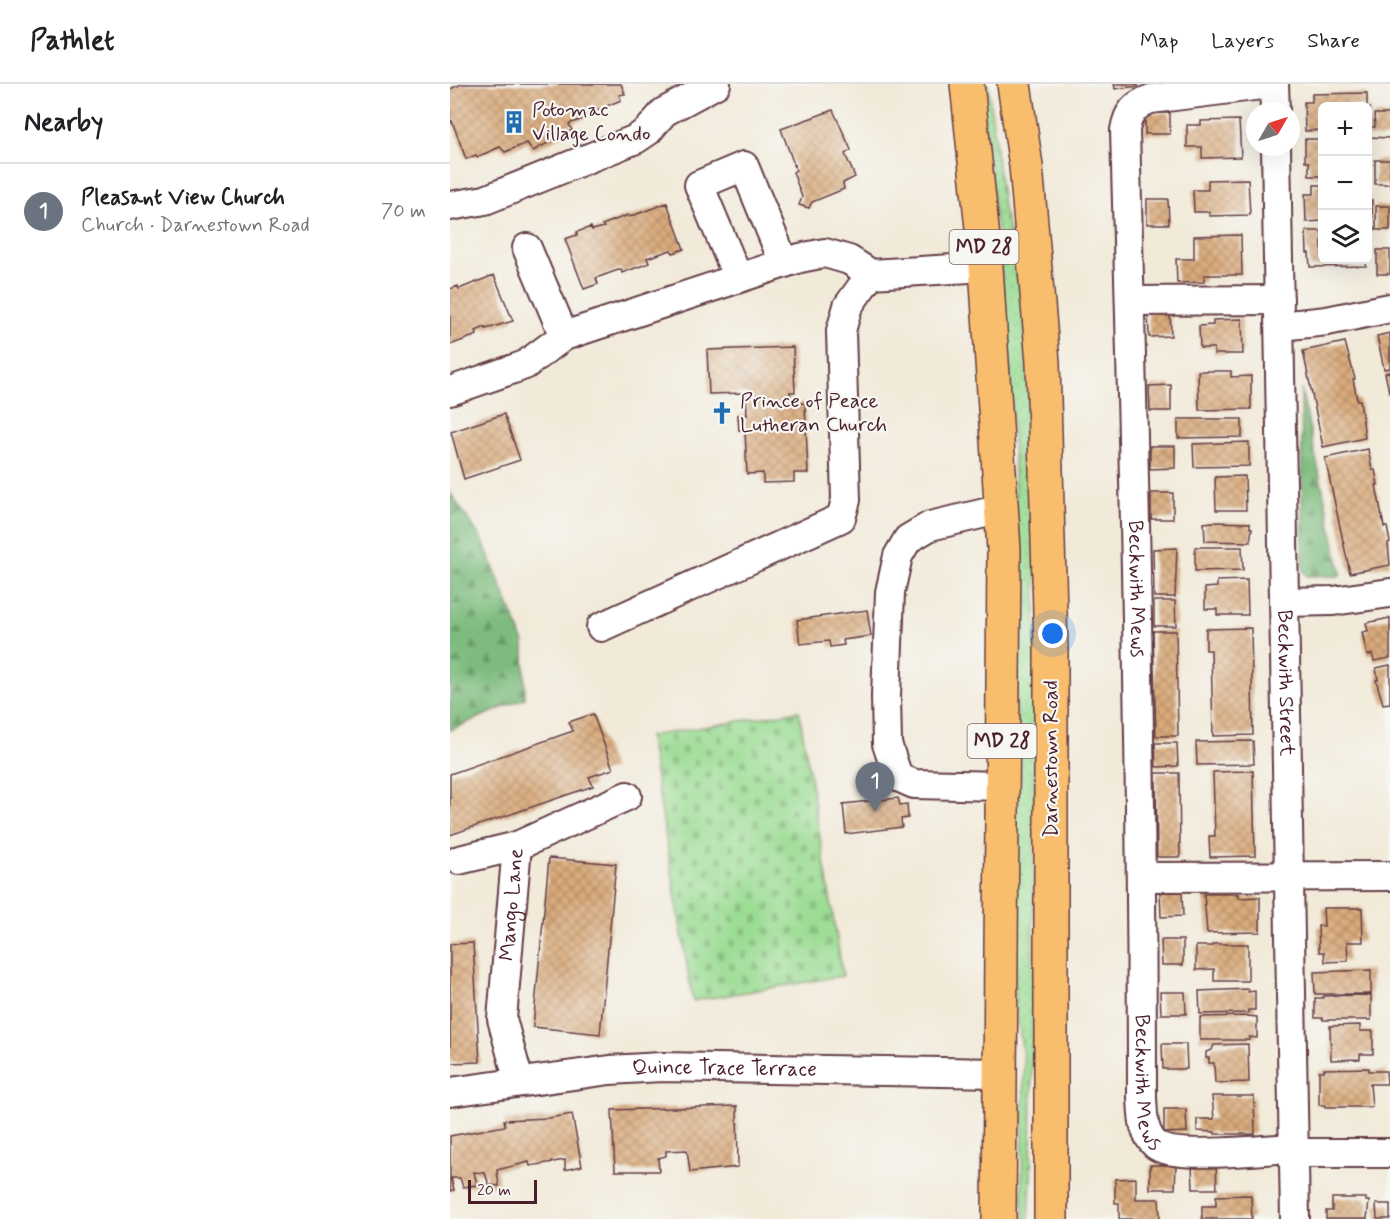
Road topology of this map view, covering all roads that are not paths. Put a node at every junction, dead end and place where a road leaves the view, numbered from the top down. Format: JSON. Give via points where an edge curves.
{"nodes":[{"id":1,"x":716,"y":84,"type":"edge"},
{"id":2,"x":967,"y":84,"type":"edge"},
{"id":3,"x":1014,"y":84,"type":"edge"},
{"id":4,"x":1272,"y":84,"type":"edge"},
{"id":5,"x":1274,"y":102,"type":"edge"},
{"id":6,"x":1276,"y":156,"type":"edge"},
{"id":7,"x":450,"y":206,"type":"edge"},
{"id":8,"x":527,"y":248,"type":"dead end"},
{"id":9,"x":784,"y":263,"type":"junction"},
{"id":10,"x":986,"y":267,"type":"junction"},
{"id":11,"x":871,"y":274,"type":"junction"},
{"id":12,"x":738,"y":278,"type":"junction"},
{"id":13,"x":1130,"y":300,"type":"junction"},
{"id":14,"x":1390,"y":308,"type":"edge"},
{"id":15,"x":1279,"y":313,"type":"junction"},
{"id":16,"x":564,"y":336,"type":"junction"},
{"id":17,"x":450,"y":391,"type":"edge"},
{"id":18,"x":1002,"y":509,"type":"junction"},
{"id":19,"x":1390,"y":593,"type":"edge"},
{"id":20,"x":1285,"y":602,"type":"junction"},
{"id":21,"x":601,"y":627,"type":"dead end"},
{"id":22,"x":1002,"y":786,"type":"junction"},
{"id":23,"x":627,"y":796,"type":"dead end"},
{"id":24,"x":517,"y":846,"type":"junction"},
{"id":25,"x":459,"y":861,"type":"dead end"},
{"id":26,"x":1289,"y":876,"type":"junction"},
{"id":27,"x":1390,"y":876,"type":"edge"},
{"id":28,"x":1142,"y":877,"type":"junction"},
{"id":29,"x":999,"y":1072,"type":"junction"},
{"id":30,"x":519,"y":1082,"type":"junction"},
{"id":31,"x":450,"y":1092,"type":"edge"},
{"id":32,"x":1293,"y":1151,"type":"junction"},
{"id":33,"x":1390,"y":1153,"type":"edge"},
{"id":34,"x":999,"y":1219,"type":"edge"},
{"id":35,"x":1051,"y":1219,"type":"edge"},
{"id":36,"x":1295,"y":1219,"type":"edge"}],
"edges":[{"from":1,"to":7,"type":"street","via":[[664,112],[636,139],[485,200]]},
{"from":2,"to":10,"type":"main road","number":"MD 28"},
{"from":3,"to":35,"type":"main road","name":"Darnestown Road","number":"MD 28","via":[[1026,165],[1043,362],[1052,648]]},
{"from":4,"to":5,"type":"street"},
{"from":4,"to":13,"type":"street","name":"Beckwith Mews","via":[[1151,99],[1130,112],[1125,130]]},
{"from":6,"to":15,"type":"street","name":"Beckwith Street"},
{"from":8,"to":16,"type":"street"},
{"from":9,"to":11,"type":"street","via":[[825,252],[849,260]]},
{"from":9,"to":12,"type":"street"},
{"from":9,"to":12,"type":"street","via":[[744,166],[699,185]]},
{"from":10,"to":11,"type":"street"},
{"from":10,"to":18,"type":"main road","number":"MD 28"},
{"from":11,"to":21,"type":"street","via":[[848,306],[842,331],[846,500],[841,518]]},
{"from":12,"to":16,"type":"street"},
{"from":13,"to":15,"type":"street"},
{"from":13,"to":28,"type":"street","name":"Beckwith Mews"},
{"from":14,"to":15,"type":"street","via":[[1327,321]]},
{"from":15,"to":20,"type":"street","name":"Beckwith Street"},
{"from":16,"to":17,"type":"street","via":[[525,365]]},
{"from":18,"to":22,"type":"main road","number":"MD 28"},
{"from":18,"to":22,"type":"street","via":[[930,526],[908,539],[897,556],[890,592],[886,696],[887,744],[898,777],[914,784]]},
{"from":19,"to":20,"type":"street","via":[[1333,601]]},
{"from":20,"to":26,"type":"street","name":"Beckwith Street"},
{"from":22,"to":29,"type":"main road","number":"MD 28"},
{"from":23,"to":24,"type":"street","name":"Mango Lane"},
{"from":24,"to":25,"type":"street"},
{"from":24,"to":30,"type":"street","name":"Mango Lane","via":[[502,1019]]},
{"from":26,"to":27,"type":"street"},
{"from":26,"to":28,"type":"street"},
{"from":26,"to":32,"type":"street","name":"Beckwith Street"},
{"from":28,"to":32,"type":"street","name":"Beckwith Mews","via":[[1142,1097],[1150,1139],[1156,1146],[1174,1152]]},
{"from":29,"to":30,"type":"street","name":"Quince Trace Terrace","via":[[661,1067]]},
{"from":29,"to":34,"type":"main road","number":"MD 28"},
{"from":30,"to":31,"type":"street","name":"Quince Trace Terrace"},
{"from":32,"to":33,"type":"street"},
{"from":32,"to":36,"type":"street","name":"Beckwith Street"}]}
